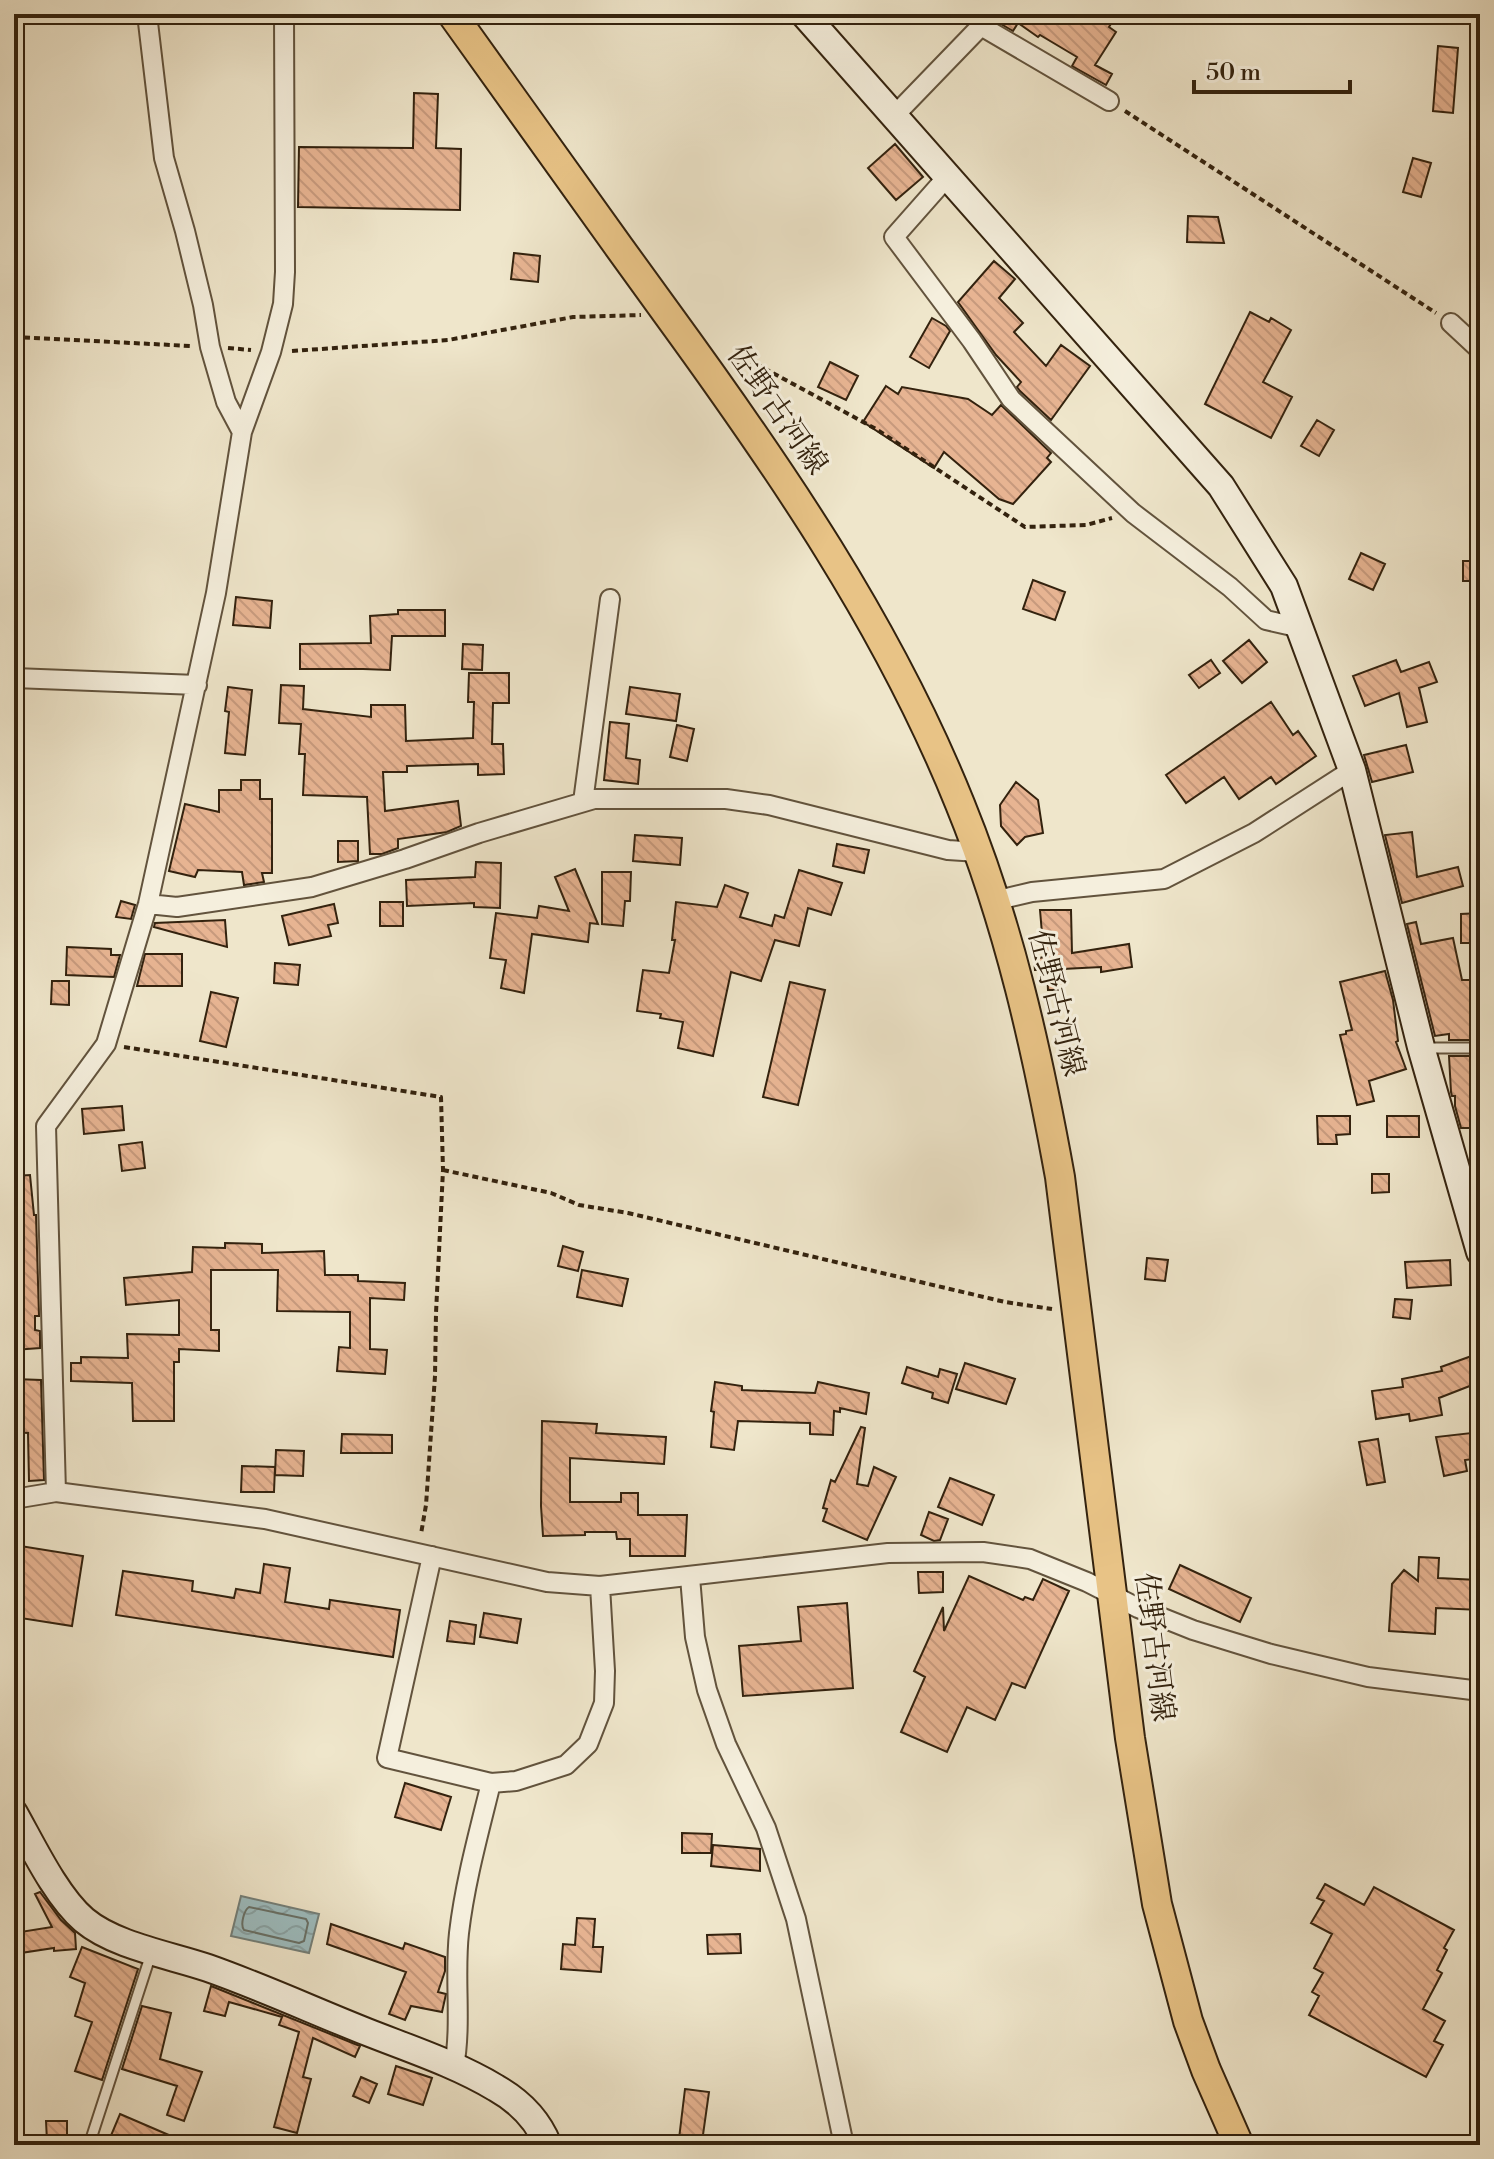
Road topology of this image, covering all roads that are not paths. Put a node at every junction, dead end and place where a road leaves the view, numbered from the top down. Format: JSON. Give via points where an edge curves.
{"nodes":[{"id":1,"x":147,"y":14,"type":"edge"},
{"id":2,"x":284,"y":14,"type":"edge"},
{"id":3,"x":452,"y":14,"type":"edge"},
{"id":4,"x":804,"y":14,"type":"edge"},
{"id":5,"x":1109,"y":101,"type":"road end"},
{"id":6,"x":894,"y":116,"type":"junction"},
{"id":7,"x":947,"y":177,"type":"junction"},
{"id":8,"x":1451,"y":323,"type":"road end"},
{"id":9,"x":1480,"y":350,"type":"edge"},
{"id":10,"x":242,"y":432,"type":"junction"},
{"id":11,"x":610,"y":599,"type":"dead end"},
{"id":12,"x":1301,"y":628,"type":"junction"},
{"id":13,"x":14,"y":678,"type":"edge"},
{"id":14,"x":197,"y":685,"type":"junction"},
{"id":15,"x":1352,"y":770,"type":"junction"},
{"id":16,"x":583,"y":802,"type":"junction"},
{"id":17,"x":978,"y":852,"type":"junction"},
{"id":18,"x":994,"y":901,"type":"junction"},
{"id":19,"x":148,"y":904,"type":"junction"},
{"id":20,"x":1421,"y":1047,"type":"junction"},
{"id":21,"x":1480,"y":1048,"type":"edge"},
{"id":22,"x":1480,"y":1252,"type":"edge"},
{"id":23,"x":56,"y":1492,"type":"junction"},
{"id":24,"x":14,"y":1499,"type":"edge"},
{"id":25,"x":425,"y":1554,"type":"junction"},
{"id":26,"x":690,"y":1577,"type":"junction"},
{"id":27,"x":600,"y":1586,"type":"junction"},
{"id":28,"x":1113,"y":1596,"type":"junction"},
{"id":29,"x":1480,"y":1691,"type":"edge"},
{"id":30,"x":491,"y":1783,"type":"junction"},
{"id":31,"x":14,"y":1813,"type":"edge"},
{"id":32,"x":153,"y":1951,"type":"junction"},
{"id":33,"x":454,"y":2067,"type":"junction"},
{"id":34,"x":89,"y":2145,"type":"edge"},
{"id":35,"x":548,"y":2145,"type":"edge"},
{"id":36,"x":844,"y":2145,"type":"edge"},
{"id":37,"x":1239,"y":2145,"type":"edge"}],
"edges":[{"from":1,"to":10,"type":"street","via":[[164,158],[210,347],[226,402]]},
{"from":2,"to":10,"type":"street","via":[[283,304]]},
{"from":3,"to":17,"type":"main road","name":"佐野古河線","via":[[785,478],[898,670]]},
{"from":4,"to":6,"type":"street"},
{"from":5,"to":6,"type":"street","via":[[981,26]]},
{"from":6,"to":7,"type":"street"},
{"from":7,"to":12,"type":"street","via":[[1221,486],[1284,586]]},
{"from":7,"to":12,"type":"street","via":[[894,237],[1011,399],[1133,513],[1266,620]]},
{"from":8,"to":9,"type":"street"},
{"from":10,"to":14,"type":"street"},
{"from":11,"to":16,"type":"street"},
{"from":12,"to":15,"type":"street"},
{"from":13,"to":14,"type":"street"},
{"from":14,"to":19,"type":"street"},
{"from":15,"to":18,"type":"street","via":[[1254,833],[1164,879],[1032,892]]},
{"from":15,"to":20,"type":"street"},
{"from":16,"to":17,"type":"street","via":[[726,799],[948,850]]},
{"from":16,"to":19,"type":"street","via":[[312,887],[177,907]]},
{"from":17,"to":18,"type":"main road","name":"佐野古河線"},
{"from":18,"to":28,"type":"main road","name":"佐野古河線","via":[[1025,1006],[1060,1177]]},
{"from":19,"to":23,"type":"street","via":[[106,1044],[46,1126]]},
{"from":20,"to":21,"type":"lane"},
{"from":20,"to":22,"type":"street"},
{"from":23,"to":24,"type":"street"},
{"from":23,"to":25,"type":"street","via":[[265,1519]]},
{"from":25,"to":27,"type":"street","via":[[547,1582]]},
{"from":25,"to":30,"type":"street","via":[[387,1758]]},
{"from":26,"to":27,"type":"street"},
{"from":26,"to":28,"type":"street","via":[[888,1553],[983,1552],[1030,1559]]},
{"from":26,"to":36,"type":"street","via":[[707,1690],[766,1828],[796,1919]]},
{"from":27,"to":30,"type":"street","via":[[604,1703],[588,1744],[566,1765]]},
{"from":28,"to":29,"type":"street","via":[[1193,1630],[1271,1654],[1368,1677]]},
{"from":28,"to":37,"type":"main road","name":"佐野古河線","via":[[1157,1904],[1188,2021]]},
{"from":30,"to":33,"type":"street","via":[[459,1935]]},
{"from":31,"to":32,"type":"street","via":[[83,1919]]},
{"from":32,"to":33,"type":"street"},
{"from":32,"to":34,"type":"lane"},
{"from":33,"to":35,"type":"street","via":[[521,2106]]}]}
